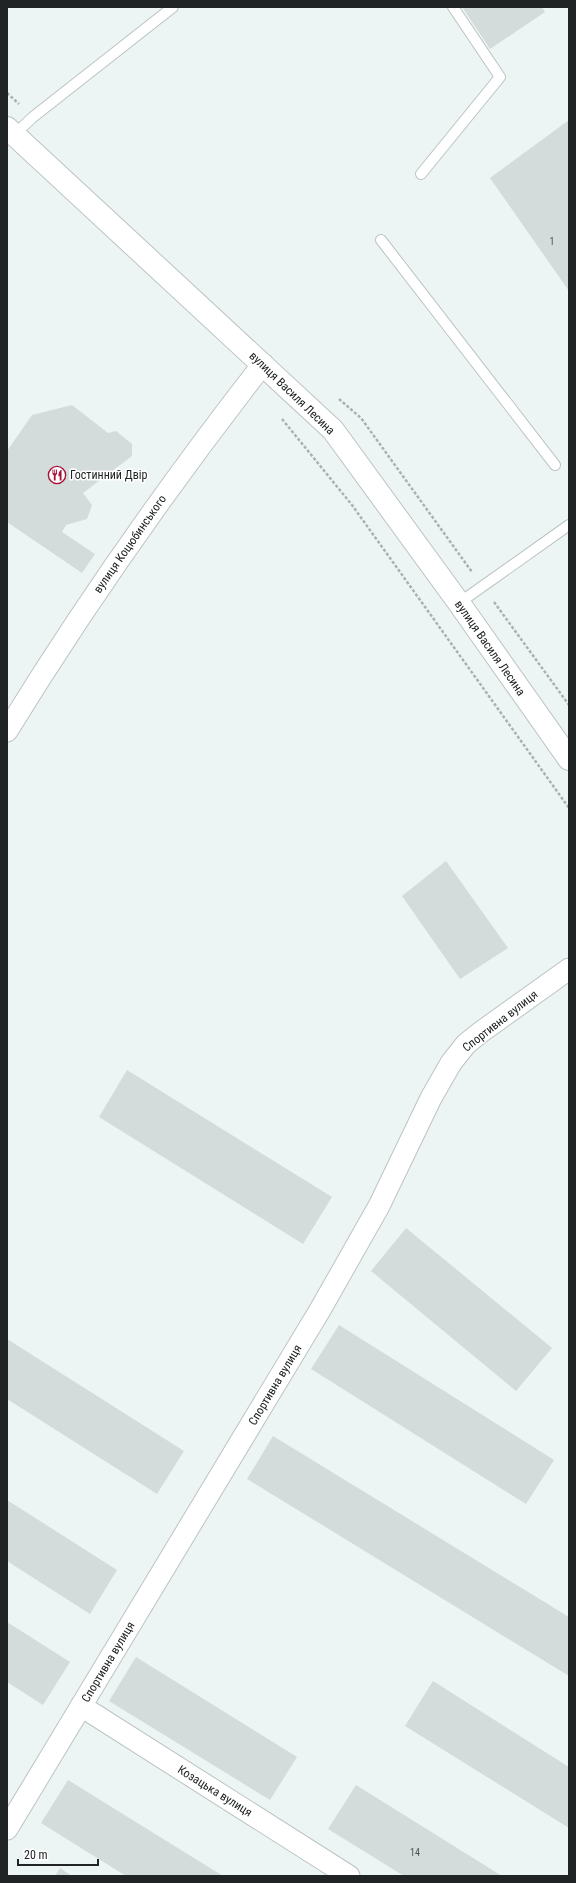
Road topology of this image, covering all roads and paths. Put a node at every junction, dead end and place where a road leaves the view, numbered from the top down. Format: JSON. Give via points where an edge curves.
{"nodes":[{"id":1,"x":173,"y":7,"type":"edge"},
{"id":2,"x":453,"y":7,"type":"edge"},
{"id":3,"x":10,"y":131,"type":"edge"},
{"id":4,"x":421,"y":174,"type":"dead end"},
{"id":5,"x":381,"y":240,"type":"dead end"},
{"id":6,"x":263,"y":364,"type":"junction"},
{"id":7,"x":277,"y":414,"type":"dead end"},
{"id":8,"x":555,"y":465,"type":"dead end"},
{"id":9,"x":569,"y":525,"type":"edge"},
{"id":10,"x":459,"y":603,"type":"junction"},
{"id":11,"x":7,"y":731,"type":"edge"},
{"id":12,"x":569,"y":759,"type":"edge"},
{"id":13,"x":569,"y":808,"type":"edge"},
{"id":14,"x":569,"y":969,"type":"edge"},
{"id":15,"x":81,"y":1706,"type":"junction"},
{"id":16,"x":7,"y":1829,"type":"edge"},
{"id":17,"x":349,"y":1876,"type":"edge"}],
"edges":[{"from":1,"to":3,"type":"lane","via":[[33,117]]},
{"from":2,"to":4,"type":"lane","via":[[500,77]]},
{"from":3,"to":6,"type":"street","name":"вулиця Василя Лесина"},
{"from":5,"to":8,"type":"lane"},
{"from":6,"to":10,"type":"street","name":"вулиця Василя Лесина","via":[[332,430]]},
{"from":6,"to":11,"type":"street","name":"вулиця Коцюбинського","via":[[194,454],[122,556],[49,662]]},
{"from":7,"to":13,"type":"path","via":[[352,505]]},
{"from":9,"to":10,"type":"lane"},
{"from":10,"to":12,"type":"street","name":"вулиця Василя Лесина"},
{"from":14,"to":15,"type":"street","name":"Спортивна вулиця","via":[[481,1032],[466,1044],[451,1063],[431,1098],[379,1206],[324,1303]]},
{"from":15,"to":16,"type":"street","name":"Спортивна вулиця"},
{"from":15,"to":17,"type":"street","name":"Козацька вулиця"}]}
